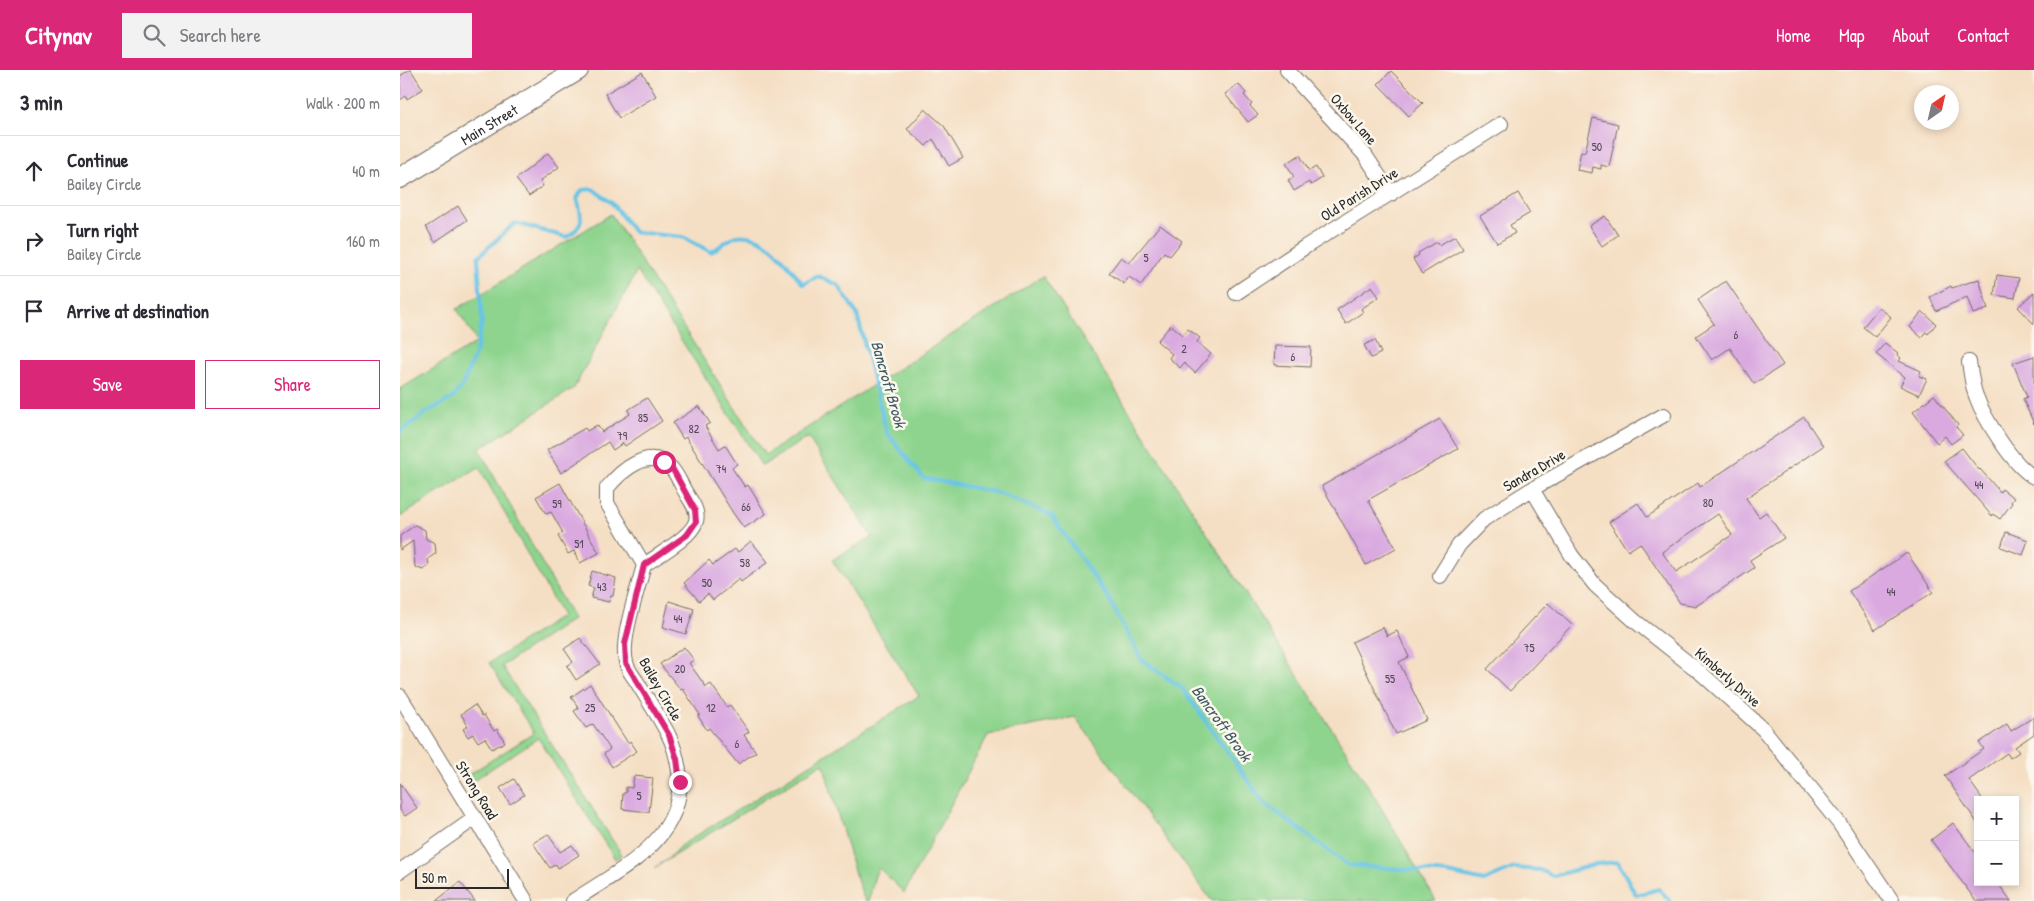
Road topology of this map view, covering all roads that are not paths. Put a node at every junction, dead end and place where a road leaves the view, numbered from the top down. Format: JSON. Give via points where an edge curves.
{"nodes":[{"id":1,"x":578,"y":70,"type":"edge"},
{"id":2,"x":1287,"y":70,"type":"edge"},
{"id":3,"x":1501,"y":124,"type":"dead end"},
{"id":4,"x":400,"y":178,"type":"edge"},
{"id":5,"x":1390,"y":194,"type":"junction"},
{"id":6,"x":1236,"y":293,"type":"dead end"},
{"id":7,"x":1969,"y":362,"type":"dead end"},
{"id":8,"x":1664,"y":415,"type":"dead end"},
{"id":9,"x":2034,"y":477,"type":"edge"},
{"id":10,"x":1532,"y":489,"type":"junction"},
{"id":11,"x":644,"y":565,"type":"junction"},
{"id":12,"x":1440,"y":576,"type":"dead end"},
{"id":13,"x":400,"y":696,"type":"edge"},
{"id":14,"x":475,"y":818,"type":"junction"},
{"id":15,"x":400,"y":871,"type":"edge"},
{"id":16,"x":526,"y":901,"type":"edge"},
{"id":17,"x":573,"y":901,"type":"edge"},
{"id":18,"x":1892,"y":901,"type":"edge"}],
"edges":[{"from":1,"to":4,"type":"street","name":"Main Street"},
{"from":2,"to":5,"type":"street","name":"Oxbow Lane","via":[[1366,155]]},
{"from":3,"to":5,"type":"street","name":"Old Parish Drive"},
{"from":5,"to":6,"type":"street","name":"Old Parish Drive"},
{"from":7,"to":9,"type":"street","via":[[1975,396],[1986,416],[2016,462]]},
{"from":8,"to":10,"type":"street","name":"Sandra Drive"},
{"from":10,"to":12,"type":"street","name":"Sandra Drive","via":[[1484,519],[1459,545]]},
{"from":10,"to":18,"type":"street","name":"Kimberly Drive","via":[[1572,556],[1595,585],[1764,729],[1839,822]]},
{"from":11,"to":11,"type":"street","via":[[687,535],[696,522],[695,510],[672,468],[654,458],[618,475],[607,488],[607,503]]},
{"from":11,"to":17,"type":"street","name":"Bailey Circle","via":[[625,644],[626,663],[669,735],[677,759],[679,799],[673,818],[658,840],[640,856]]},
{"from":13,"to":14,"type":"street","name":"Strong Road"},
{"from":14,"to":15,"type":"street"},
{"from":14,"to":16,"type":"street","name":"Strong Road"}]}
